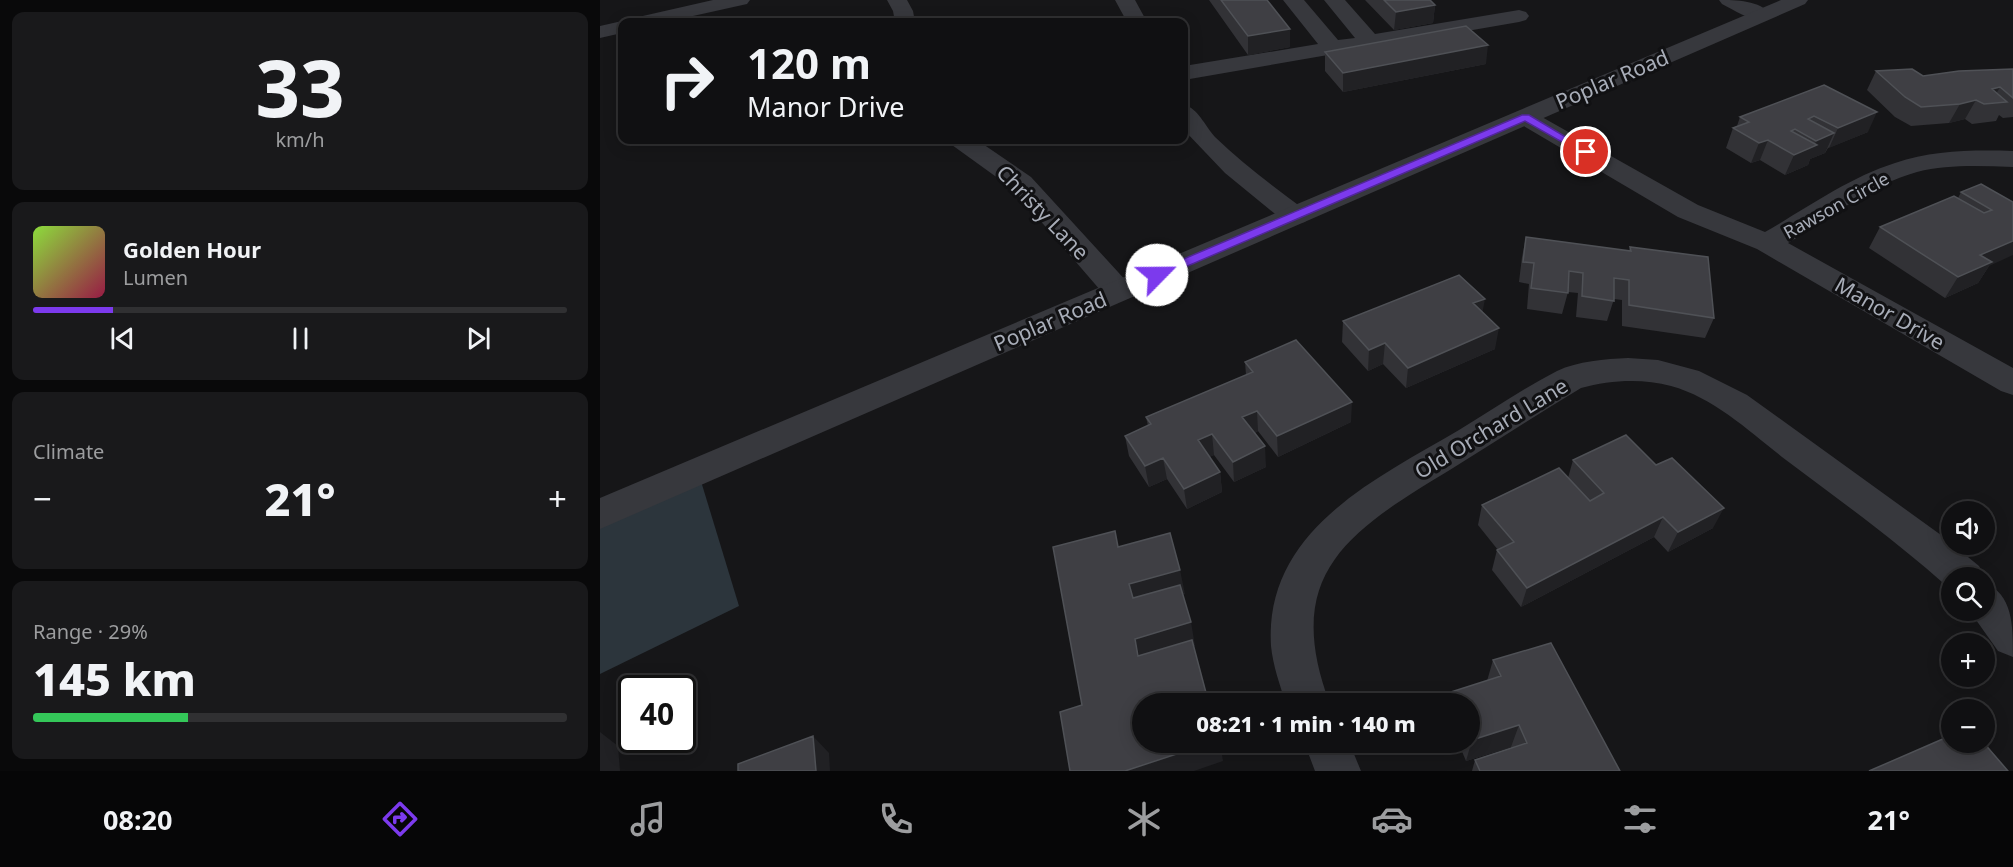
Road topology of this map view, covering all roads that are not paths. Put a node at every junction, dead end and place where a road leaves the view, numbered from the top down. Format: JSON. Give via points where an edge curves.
{"nodes":[{"id":1,"x":740,"y":0,"type":"edge"},
{"id":2,"x":897,"y":0,"type":"edge"},
{"id":3,"x":1125,"y":0,"type":"edge"},
{"id":4,"x":1293,"y":0,"type":"edge"},
{"id":5,"x":1334,"y":0,"type":"edge"},
{"id":6,"x":1729,"y":0,"type":"edge"},
{"id":7,"x":1798,"y":0,"type":"edge"},
{"id":8,"x":1761,"y":15,"type":"junction"},
{"id":9,"x":1519,"y":16,"type":"dead end"},
{"id":10,"x":659,"y":18,"type":"edge"},
{"id":11,"x":905,"y":18,"type":"edge"},
{"id":12,"x":1135,"y":18,"type":"edge"},
{"id":13,"x":618,"y":28,"type":"edge"},
{"id":14,"x":600,"y":32,"type":"edge"},
{"id":15,"x":1370,"y":42,"type":"junction"},
{"id":16,"x":1333,"y":48,"type":"junction"},
{"id":17,"x":1188,"y":72,"type":"edge"},
{"id":18,"x":1537,"y":112,"type":"junction"},
{"id":19,"x":1188,"y":119,"type":"edge"},
{"id":20,"x":967,"y":144,"type":"edge"},
{"id":21,"x":2013,"y":159,"type":"edge"},
{"id":22,"x":1294,"y":216,"type":"junction"},
{"id":23,"x":1767,"y":243,"type":"junction"},
{"id":24,"x":1118,"y":291,"type":"junction"},
{"id":25,"x":2013,"y":383,"type":"edge"},
{"id":26,"x":600,"y":514,"type":"edge"},
{"id":27,"x":1953,"y":567,"type":"edge"},
{"id":28,"x":1995,"y":614,"type":"edge"},
{"id":29,"x":2013,"y":639,"type":"edge"},
{"id":30,"x":1303,"y":693,"type":"edge"},
{"id":31,"x":1331,"y":753,"type":"edge"},
{"id":32,"x":1338,"y":771,"type":"edge"}],
"edges":[{"from":1,"to":10,"type":"street"},
{"from":2,"to":11,"type":"street"},
{"from":3,"to":12,"type":"street"},
{"from":4,"to":16,"type":"street"},
{"from":5,"to":15,"type":"street"},
{"from":6,"to":8,"type":"street"},
{"from":7,"to":8,"type":"street","name":"Poplar Road"},
{"from":8,"to":18,"type":"street","name":"Poplar Road"},
{"from":9,"to":15,"type":"street"},
{"from":13,"to":14,"type":"street"},
{"from":15,"to":16,"type":"street"},
{"from":16,"to":17,"type":"street"},
{"from":18,"to":22,"type":"street","name":"Poplar Road"},
{"from":18,"to":23,"type":"street","name":"Manor Drive","via":[[1688,211]]},
{"from":19,"to":22,"type":"street","via":[[1195,130]]},
{"from":20,"to":24,"type":"street","name":"Christy Lane","via":[[1022,183]]},
{"from":21,"to":23,"type":"street","name":"Rawson Circle","via":[[1957,159],[1905,168],[1880,178]]},
{"from":22,"to":24,"type":"street","name":"Poplar Road"},
{"from":23,"to":25,"type":"street","name":"Manor Drive"},
{"from":24,"to":26,"type":"street","name":"Poplar Road"},
{"from":27,"to":30,"type":"street","name":"Old Orchard Lane","via":[[1726,397],[1684,378],[1646,370],[1595,371],[1570,379],[1394,486],[1361,508],[1312,558],[1293,602],[1290,642]]},
{"from":28,"to":29,"type":"street"},
{"from":31,"to":32,"type":"street"}]}
